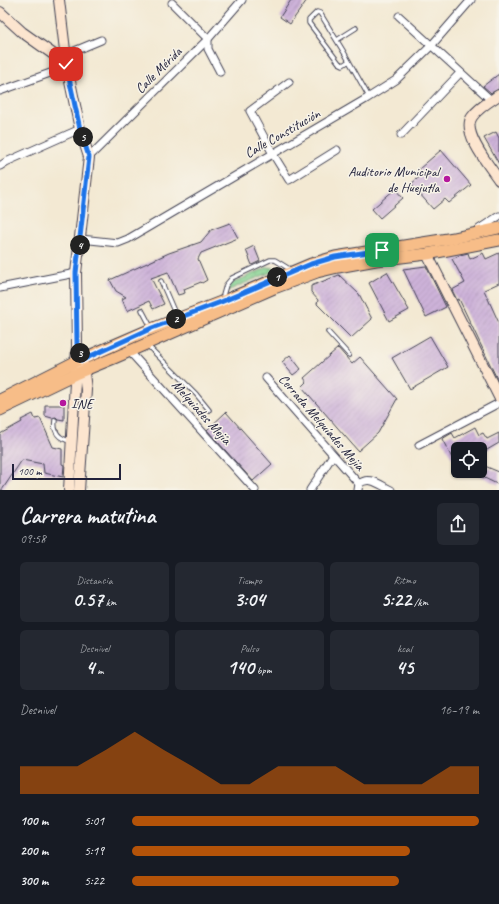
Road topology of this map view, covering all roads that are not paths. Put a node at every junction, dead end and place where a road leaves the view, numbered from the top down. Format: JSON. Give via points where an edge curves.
{"nodes":[{"id":1,"x":59,"y":0,"type":"edge"},
{"id":2,"x":242,"y":0,"type":"edge"},
{"id":3,"x":471,"y":0,"type":"edge"},
{"id":4,"x":172,"y":3,"type":"dead end"},
{"id":5,"x":0,"y":12,"type":"edge"},
{"id":6,"x":399,"y":16,"type":"dead end"},
{"id":7,"x":356,"y":28,"type":"dead end"},
{"id":8,"x":208,"y":39,"type":"junction"},
{"id":9,"x":101,"y":40,"type":"dead end"},
{"id":10,"x":337,"y":40,"type":"junction"},
{"id":11,"x":431,"y":46,"type":"junction"},
{"id":12,"x":349,"y":61,"type":"junction"},
{"id":13,"x":66,"y":62,"type":"junction"},
{"id":14,"x":220,"y":72,"type":"dead end"},
{"id":15,"x":460,"y":73,"type":"junction"},
{"id":16,"x":289,"y":82,"type":"dead end"},
{"id":17,"x":0,"y":91,"type":"edge"},
{"id":18,"x":369,"y":97,"type":"junction"},
{"id":19,"x":495,"y":98,"type":"edge"},
{"id":20,"x":80,"y":129,"type":"junction"},
{"id":21,"x":401,"y":135,"type":"dead end"},
{"id":22,"x":337,"y":150,"type":"dead end"},
{"id":23,"x":273,"y":154,"type":"junction"},
{"id":24,"x":89,"y":157,"type":"junction"},
{"id":25,"x":0,"y":166,"type":"edge"},
{"id":26,"x":499,"y":180,"type":"edge"},
{"id":27,"x":499,"y":216,"type":"edge"},
{"id":28,"x":499,"y":228,"type":"edge"},
{"id":29,"x":472,"y":234,"type":"junction"},
{"id":30,"x":81,"y":239,"type":"junction"},
{"id":31,"x":499,"y":240,"type":"edge"},
{"id":32,"x":426,"y":254,"type":"junction"},
{"id":33,"x":293,"y":271,"type":"junction"},
{"id":34,"x":76,"y":273,"type":"junction"},
{"id":35,"x":304,"y":277,"type":"junction"},
{"id":36,"x":161,"y":281,"type":"dead end"},
{"id":37,"x":0,"y":288,"type":"edge"},
{"id":38,"x":222,"y":306,"type":"junction"},
{"id":39,"x":142,"y":310,"type":"dead end"},
{"id":40,"x":177,"y":319,"type":"junction"},
{"id":41,"x":150,"y":329,"type":"junction"},
{"id":42,"x":328,"y":332,"type":"dead end"},
{"id":43,"x":150,"y":342,"type":"junction"},
{"id":44,"x":130,"y":352,"type":"junction"},
{"id":45,"x":349,"y":355,"type":"dead end"},
{"id":46,"x":79,"y":361,"type":"junction"},
{"id":47,"x":79,"y":373,"type":"junction"},
{"id":48,"x":266,"y":378,"type":"dead end"},
{"id":49,"x":499,"y":397,"type":"edge"},
{"id":50,"x":0,"y":400,"type":"edge"},
{"id":51,"x":499,"y":403,"type":"edge"},
{"id":52,"x":0,"y":410,"type":"edge"},
{"id":53,"x":209,"y":410,"type":"dead end"},
{"id":54,"x":55,"y":420,"type":"dead end"},
{"id":55,"x":72,"y":443,"type":"junction"},
{"id":56,"x":419,"y":445,"type":"dead end"},
{"id":57,"x":82,"y":446,"type":"junction"},
{"id":58,"x":333,"y":455,"type":"junction"},
{"id":59,"x":360,"y":484,"type":"edge"},
{"id":60,"x":69,"y":490,"type":"edge"},
{"id":61,"x":79,"y":490,"type":"edge"},
{"id":62,"x":255,"y":490,"type":"edge"},
{"id":63,"x":310,"y":490,"type":"edge"},
{"id":64,"x":391,"y":490,"type":"edge"}],
"edges":[{"from":1,"to":13,"type":"street"},
{"from":2,"to":8,"type":"street","name":"Calle Mérida"},
{"from":3,"to":11,"type":"street","name":"Calle Constitución"},
{"from":4,"to":8,"type":"street"},
{"from":5,"to":13,"type":"street","via":[[22,32]]},
{"from":6,"to":11,"type":"street"},
{"from":7,"to":10,"type":"lane"},
{"from":8,"to":14,"type":"street","via":[[208,49]]},
{"from":8,"to":24,"type":"street","name":"Calle Mérida"},
{"from":9,"to":13,"type":"street"},
{"from":10,"to":12,"type":"lane"},
{"from":10,"to":12,"type":"lane","via":[[320,13],[314,14],[309,23],[339,63],[343,65]]},
{"from":11,"to":15,"type":"street"},
{"from":11,"to":18,"type":"street","name":"Calle Constitución","via":[[396,80]]},
{"from":12,"to":18,"type":"lane"},
{"from":13,"to":17,"type":"street"},
{"from":13,"to":20,"type":"street"},
{"from":15,"to":19,"type":"street"},
{"from":15,"to":21,"type":"street"},
{"from":16,"to":23,"type":"street","via":[[250,111]]},
{"from":18,"to":23,"type":"street","name":"Calle Constitución"},
{"from":19,"to":26,"type":"street","via":[[472,117],[469,127],[472,138]]},
{"from":20,"to":24,"type":"street"},
{"from":20,"to":25,"type":"street"},
{"from":22,"to":23,"type":"street","via":[[289,180]]},
{"from":23,"to":30,"type":"street","name":"Calle Constitución","via":[[128,240],[118,243]]},
{"from":24,"to":30,"type":"street"},
{"from":27,"to":29,"type":"street"},
{"from":28,"to":29,"type":"main road"},
{"from":29,"to":33,"type":"main road","via":[[335,257]]},
{"from":30,"to":34,"type":"street"},
{"from":31,"to":32,"type":"main road"},
{"from":32,"to":35,"type":"main road","via":[[338,267]]},
{"from":32,"to":49,"type":"street"},
{"from":33,"to":35,"type":"lane"},
{"from":33,"to":38,"type":"main road"},
{"from":33,"to":38,"type":"lane","via":[[275,260],[270,260],[232,278],[226,285]]},
{"from":34,"to":37,"type":"street"},
{"from":34,"to":46,"type":"street"},
{"from":35,"to":38,"type":"main road"},
{"from":36,"to":40,"type":"lane"},
{"from":38,"to":40,"type":"main road"},
{"from":38,"to":43,"type":"main road"},
{"from":39,"to":41,"type":"lane"},
{"from":40,"to":41,"type":"main road"},
{"from":41,"to":43,"type":"main road"},
{"from":41,"to":46,"type":"main road"},
{"from":42,"to":45,"type":"lane"},
{"from":43,"to":44,"type":"main road"},
{"from":43,"to":53,"type":"lane"},
{"from":44,"to":47,"type":"main road"},
{"from":44,"to":62,"type":"street","name":"Melquiades Mejía"},
{"from":46,"to":47,"type":"street"},
{"from":46,"to":50,"type":"main road"},
{"from":47,"to":52,"type":"main road"},
{"from":47,"to":55,"type":"street"},
{"from":47,"to":57,"type":"street","via":[[86,390]]},
{"from":48,"to":58,"type":"street","name":"Cerrada Melquíades Mejía"},
{"from":51,"to":56,"type":"street"},
{"from":54,"to":55,"type":"lane","via":[[55,430],[59,436]]},
{"from":55,"to":57,"type":"street"},
{"from":55,"to":60,"type":"street"},
{"from":57,"to":61,"type":"street"},
{"from":58,"to":59,"type":"street","name":"Cerrada Melquíades Mejía"},
{"from":58,"to":63,"type":"street"},
{"from":59,"to":64,"type":"street","via":[[369,479]]}]}
